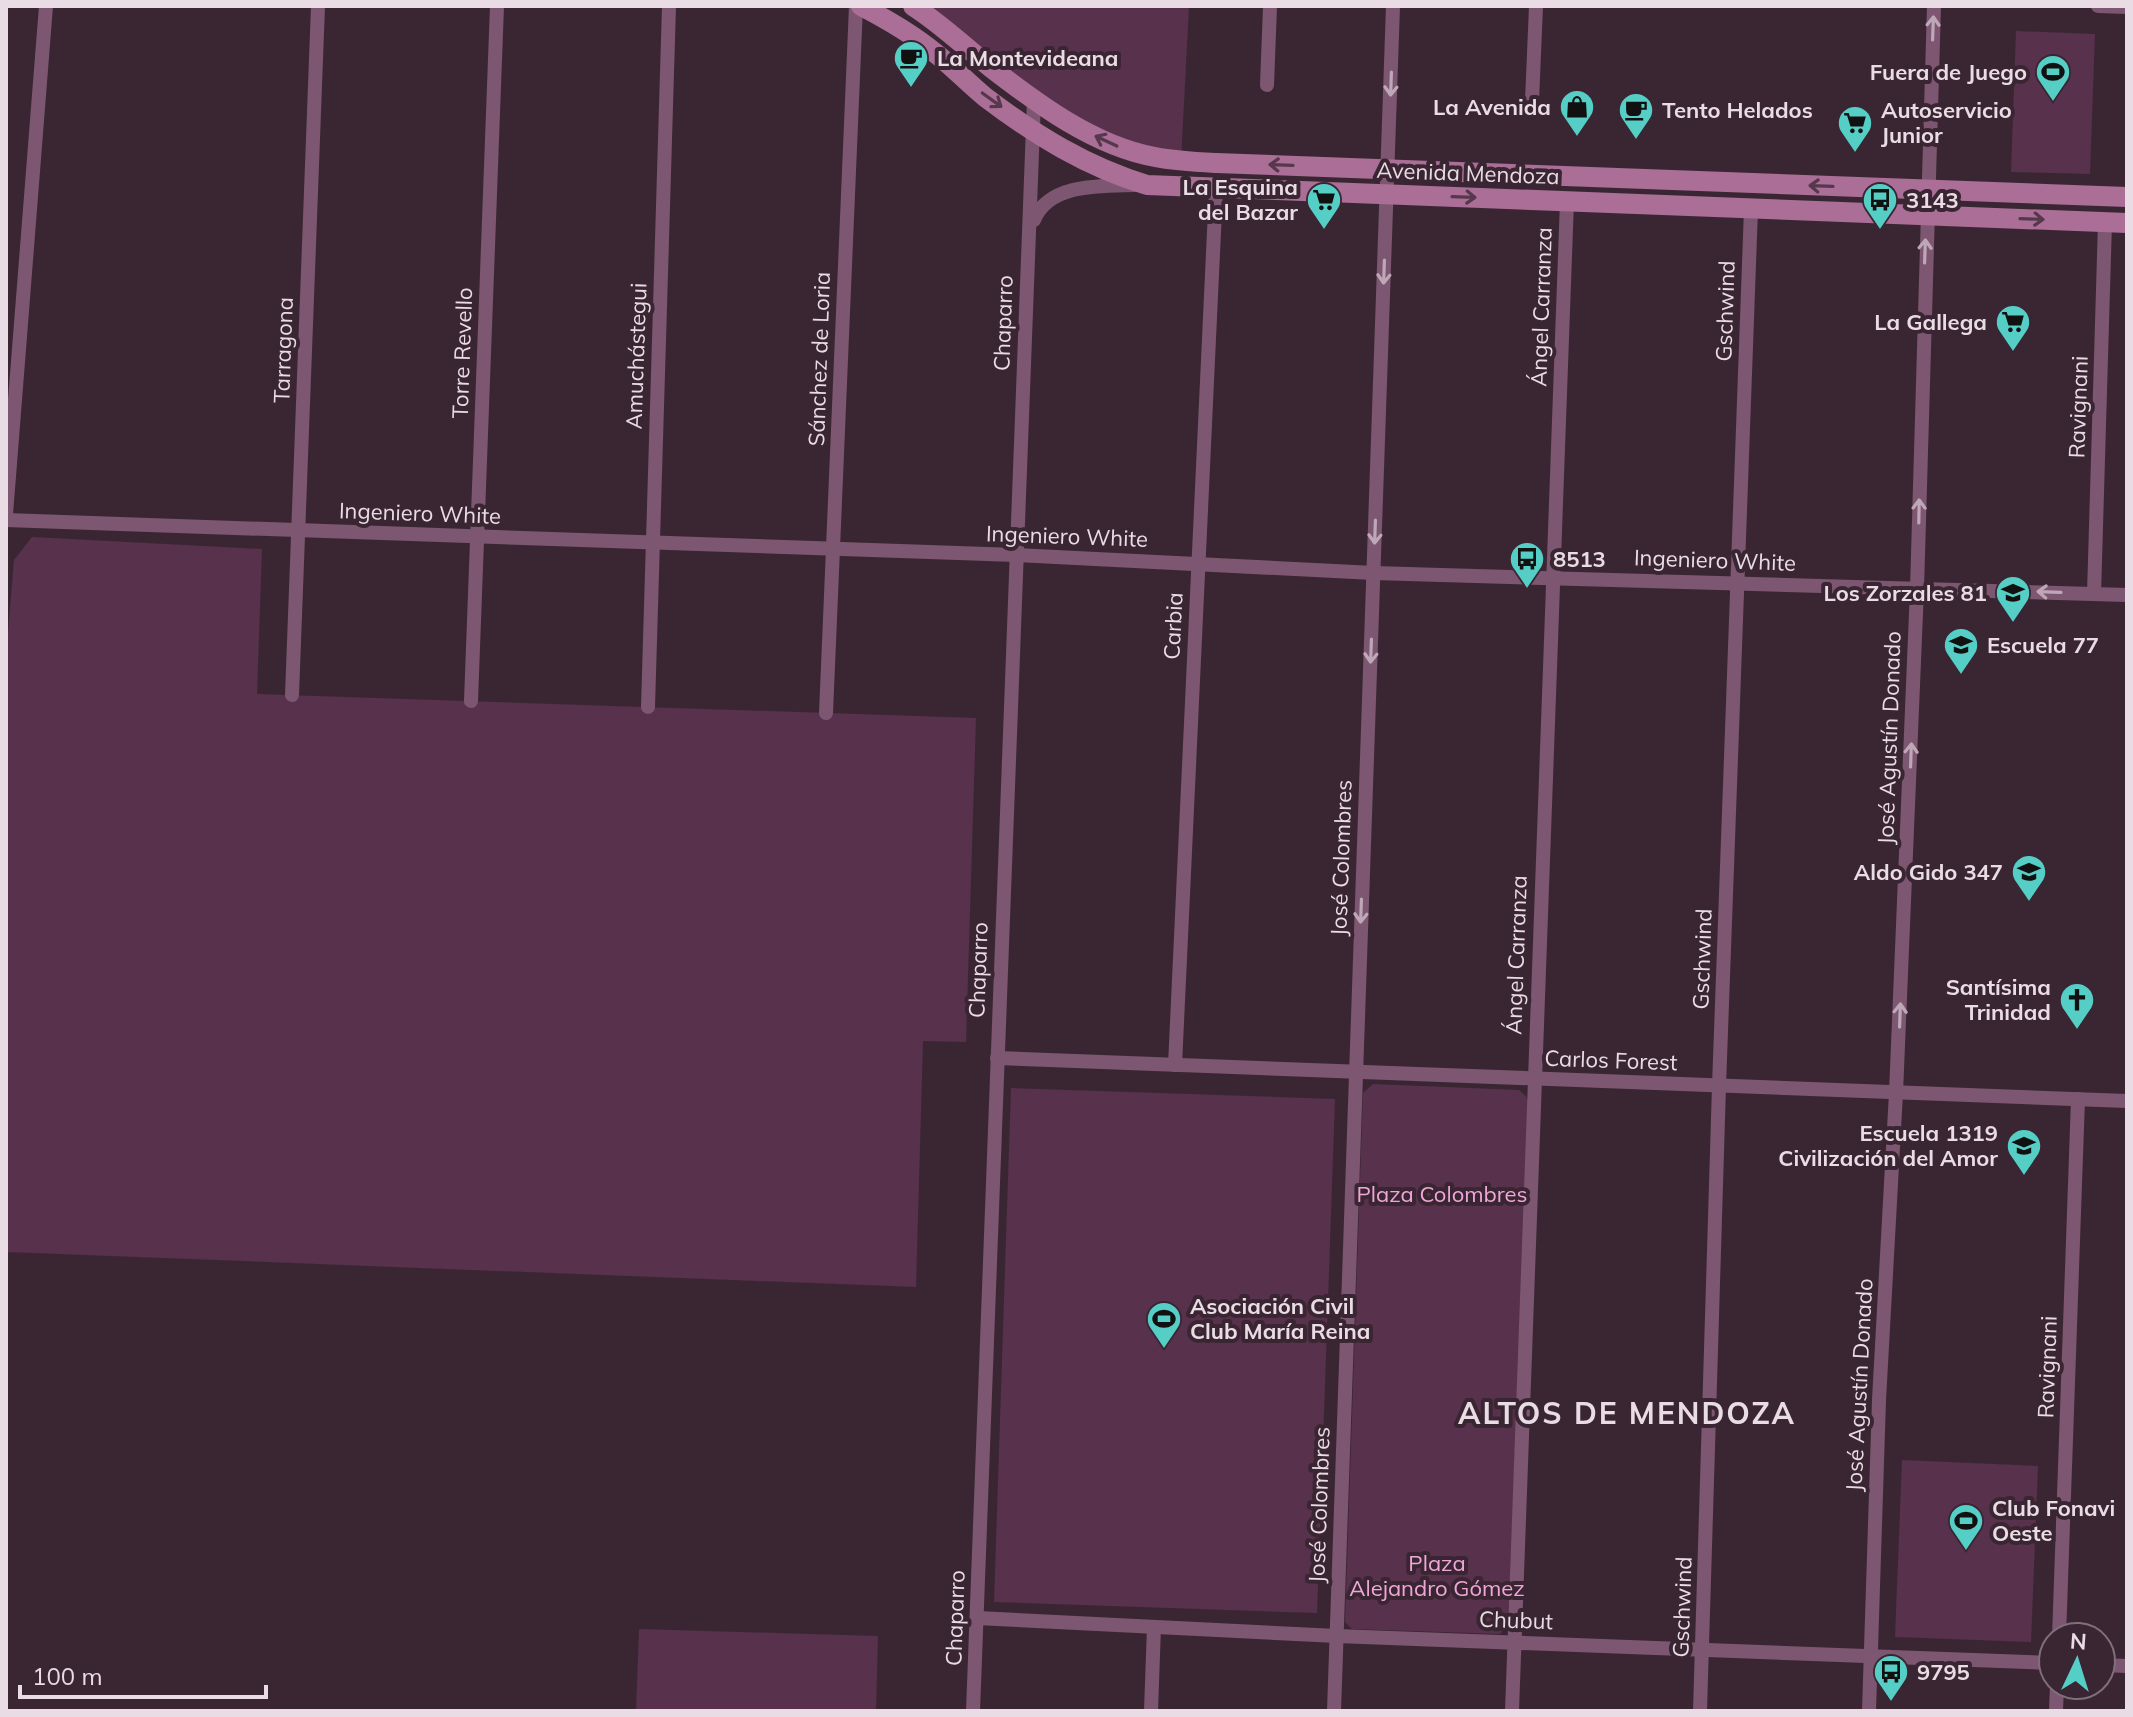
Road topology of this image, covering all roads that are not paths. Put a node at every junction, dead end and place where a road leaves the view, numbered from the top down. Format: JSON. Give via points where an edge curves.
{"nodes":[{"id":1,"x":46,"y":6,"type":"edge"},
{"id":2,"x":318,"y":6,"type":"edge"},
{"id":3,"x":497,"y":6,"type":"edge"},
{"id":4,"x":669,"y":6,"type":"edge"},
{"id":5,"x":858,"y":6,"type":"edge"},
{"id":6,"x":913,"y":6,"type":"edge"},
{"id":7,"x":1270,"y":6,"type":"edge"},
{"id":8,"x":1393,"y":6,"type":"edge"},
{"id":9,"x":1536,"y":6,"type":"edge"},
{"id":10,"x":1934,"y":6,"type":"edge"},
{"id":11,"x":2098,"y":6,"type":"edge"},
{"id":12,"x":2127,"y":7,"type":"edge"},
{"id":13,"x":1267,"y":85,"type":"dead end"},
{"id":14,"x":1034,"y":100,"type":"junction"},
{"id":15,"x":1532,"y":101,"type":"dead end"},
{"id":16,"x":1033,"y":129,"type":"junction"},
{"id":17,"x":1387,"y":169,"type":"junction"},
{"id":18,"x":1147,"y":185,"type":"junction"},
{"id":19,"x":1216,"y":189,"type":"junction"},
{"id":20,"x":1927,"y":190,"type":"junction"},
{"id":21,"x":1386,"y":194,"type":"junction"},
{"id":22,"x":2127,"y":197,"type":"edge"},
{"id":23,"x":1567,"y":201,"type":"junction"},
{"id":24,"x":1751,"y":209,"type":"junction"},
{"id":25,"x":1926,"y":215,"type":"junction"},
{"id":26,"x":2105,"y":222,"type":"junction"},
{"id":27,"x":2127,"y":223,"type":"edge"},
{"id":28,"x":1029,"y":231,"type":"junction"},
{"id":29,"x":6,"y":514,"type":"edge"},
{"id":30,"x":6,"y":520,"type":"edge"},
{"id":31,"x":298,"y":530,"type":"junction"},
{"id":32,"x":477,"y":537,"type":"junction"},
{"id":33,"x":653,"y":543,"type":"junction"},
{"id":34,"x":833,"y":549,"type":"junction"},
{"id":35,"x":1016,"y":555,"type":"junction"},
{"id":36,"x":1198,"y":563,"type":"junction"},
{"id":37,"x":1374,"y":573,"type":"junction"},
{"id":38,"x":1553,"y":577,"type":"junction"},
{"id":39,"x":1737,"y":583,"type":"junction"},
{"id":40,"x":1917,"y":589,"type":"junction"},
{"id":41,"x":2094,"y":594,"type":"junction"},
{"id":42,"x":2127,"y":595,"type":"edge"},
{"id":43,"x":292,"y":695,"type":"dead end"},
{"id":44,"x":471,"y":701,"type":"dead end"},
{"id":45,"x":648,"y":707,"type":"dead end"},
{"id":46,"x":826,"y":713,"type":"dead end"},
{"id":47,"x":997,"y":1058,"type":"junction"},
{"id":48,"x":1175,"y":1065,"type":"junction"},
{"id":49,"x":1354,"y":1072,"type":"junction"},
{"id":50,"x":1534,"y":1080,"type":"junction"},
{"id":51,"x":1719,"y":1086,"type":"junction"},
{"id":52,"x":1896,"y":1093,"type":"junction"},
{"id":53,"x":2078,"y":1099,"type":"junction"},
{"id":54,"x":2127,"y":1101,"type":"edge"},
{"id":55,"x":977,"y":1618,"type":"junction"},
{"id":56,"x":2060,"y":1621,"type":"edge"},
{"id":57,"x":1154,"y":1627,"type":"junction"},
{"id":58,"x":1337,"y":1636,"type":"junction"},
{"id":59,"x":1514,"y":1642,"type":"junction"},
{"id":60,"x":1703,"y":1650,"type":"junction"},
{"id":61,"x":1871,"y":1656,"type":"junction"},
{"id":62,"x":2037,"y":1662,"type":"edge"},
{"id":63,"x":973,"y":1711,"type":"edge"},
{"id":64,"x":1151,"y":1711,"type":"edge"},
{"id":65,"x":1334,"y":1711,"type":"edge"},
{"id":66,"x":1512,"y":1711,"type":"edge"},
{"id":67,"x":1700,"y":1711,"type":"edge"},
{"id":68,"x":1869,"y":1711,"type":"edge"}],
"edges":[{"from":1,"to":29,"type":"street"},
{"from":2,"to":31,"type":"street","name":"Tarragona"},
{"from":3,"to":32,"type":"street","name":"Torre Revello"},
{"from":4,"to":33,"type":"street","name":"Amuchástegui"},
{"from":5,"to":16,"type":"main road","name":"Avenida Mendoza","one_way":true,"via":[[931,50]]},
{"from":5,"to":34,"type":"street","name":"Sánchez de Loria"},
{"from":6,"to":14,"type":"main road","name":"Avenida Mendoza"},
{"from":7,"to":13,"type":"street"},
{"from":8,"to":17,"type":"street","name":"José Colombres","one_way":true},
{"from":9,"to":15,"type":"street"},
{"from":20,"to":10,"type":"street","name":"José Agustín Donado","one_way":true},
{"from":11,"to":12,"type":"street"},
{"from":14,"to":16,"type":"street","name":"Chaparro"},
{"from":17,"to":14,"type":"main road","name":"Avenida Mendoza","one_way":true,"via":[[1153,157],[1112,145]]},
{"from":16,"to":18,"type":"main road","name":"Avenida Mendoza","via":[[1066,153]]},
{"from":16,"to":28,"type":"street","name":"Chaparro"},
{"from":20,"to":17,"type":"main road","name":"Avenida Mendoza","one_way":true},
{"from":17,"to":21,"type":"street","name":"José Colombres"},
{"from":18,"to":19,"type":"main road","name":"Avenida Mendoza"},
{"from":18,"to":28,"type":"street","via":[[1063,192],[1040,205]]},
{"from":19,"to":21,"type":"main road","name":"Avenida Mendoza"},
{"from":19,"to":36,"type":"street","name":"Carbia"},
{"from":20,"to":22,"type":"main road","name":"Avenida Mendoza"},
{"from":20,"to":25,"type":"street","name":"José Agustín Donado"},
{"from":21,"to":23,"type":"main road","name":"Avenida Mendoza","one_way":true},
{"from":21,"to":37,"type":"street","name":"José Colombres","one_way":true},
{"from":23,"to":24,"type":"main road","name":"Avenida Mendoza"},
{"from":23,"to":38,"type":"street","name":"Ángel Carranza"},
{"from":24,"to":25,"type":"main road","name":"Avenida Mendoza"},
{"from":24,"to":39,"type":"street","name":"Gschwind"},
{"from":25,"to":26,"type":"main road","name":"Avenida Mendoza","one_way":true},
{"from":40,"to":25,"type":"street","name":"José Agustín Donado","one_way":true},
{"from":26,"to":27,"type":"main road","name":"Avenida Mendoza"},
{"from":26,"to":41,"type":"street","name":"Ravignani"},
{"from":28,"to":35,"type":"street","name":"Chaparro"},
{"from":30,"to":31,"type":"street","name":"Ingeniero White"},
{"from":31,"to":32,"type":"street","name":"Ingeniero White"},
{"from":31,"to":43,"type":"street","name":"Tarragona"},
{"from":32,"to":33,"type":"street","name":"Ingeniero White"},
{"from":32,"to":44,"type":"street","name":"Torre Revello"},
{"from":33,"to":34,"type":"street","name":"Ingeniero White"},
{"from":33,"to":45,"type":"street","name":"Amuchástegui"},
{"from":34,"to":35,"type":"street","name":"Ingeniero White"},
{"from":34,"to":46,"type":"street","name":"Sánchez de Loria"},
{"from":35,"to":36,"type":"street","name":"Ingeniero White"},
{"from":35,"to":47,"type":"street","name":"Chaparro"},
{"from":36,"to":37,"type":"street","name":"Ingeniero White"},
{"from":36,"to":48,"type":"street","name":"Carbia"},
{"from":37,"to":38,"type":"street","name":"Ingeniero White"},
{"from":37,"to":49,"type":"street","name":"José Colombres","one_way":true},
{"from":38,"to":39,"type":"street","name":"Ingeniero White"},
{"from":38,"to":50,"type":"street","name":"Ángel Carranza"},
{"from":39,"to":40,"type":"street","name":"Ingeniero White"},
{"from":39,"to":51,"type":"street","name":"Gschwind"},
{"from":41,"to":40,"type":"street","name":"Ingeniero White","one_way":true},
{"from":52,"to":40,"type":"street","name":"José Agustín Donado","one_way":true},
{"from":41,"to":42,"type":"street","name":"Ingeniero White"},
{"from":47,"to":48,"type":"street","name":"Carlos Forest"},
{"from":47,"to":55,"type":"street","name":"Chaparro"},
{"from":48,"to":49,"type":"street","name":"Carlos Forest"},
{"from":49,"to":50,"type":"street","name":"Carlos Forest"},
{"from":49,"to":58,"type":"street","name":"José Colombres"},
{"from":50,"to":51,"type":"street","name":"Carlos Forest"},
{"from":50,"to":59,"type":"street","name":"Ángel Carranza"},
{"from":51,"to":52,"type":"street","name":"Carlos Forest"},
{"from":51,"to":60,"type":"street","name":"Gschwind"},
{"from":52,"to":53,"type":"street","name":"Carlos Forest"},
{"from":52,"to":61,"type":"street","name":"José Agustín Donado"},
{"from":53,"to":54,"type":"street","name":"Carlos Forest"},
{"from":53,"to":56,"type":"street","name":"Ravignani"},
{"from":55,"to":57,"type":"street","name":"Chubut"},
{"from":55,"to":63,"type":"street","name":"Chaparro"},
{"from":57,"to":58,"type":"street","name":"Chubut"},
{"from":57,"to":64,"type":"street"},
{"from":58,"to":59,"type":"street","name":"Chubut"},
{"from":58,"to":65,"type":"street","name":"José Colombres"},
{"from":59,"to":60,"type":"street","name":"Chubut"},
{"from":59,"to":66,"type":"street","name":"Ángel Carranza"},
{"from":60,"to":61,"type":"street","name":"Chubut"},
{"from":60,"to":67,"type":"street","name":"Gschwind"},
{"from":61,"to":62,"type":"street","name":"Chubut"},
{"from":61,"to":68,"type":"street","name":"José Agustín Donado"}]}
